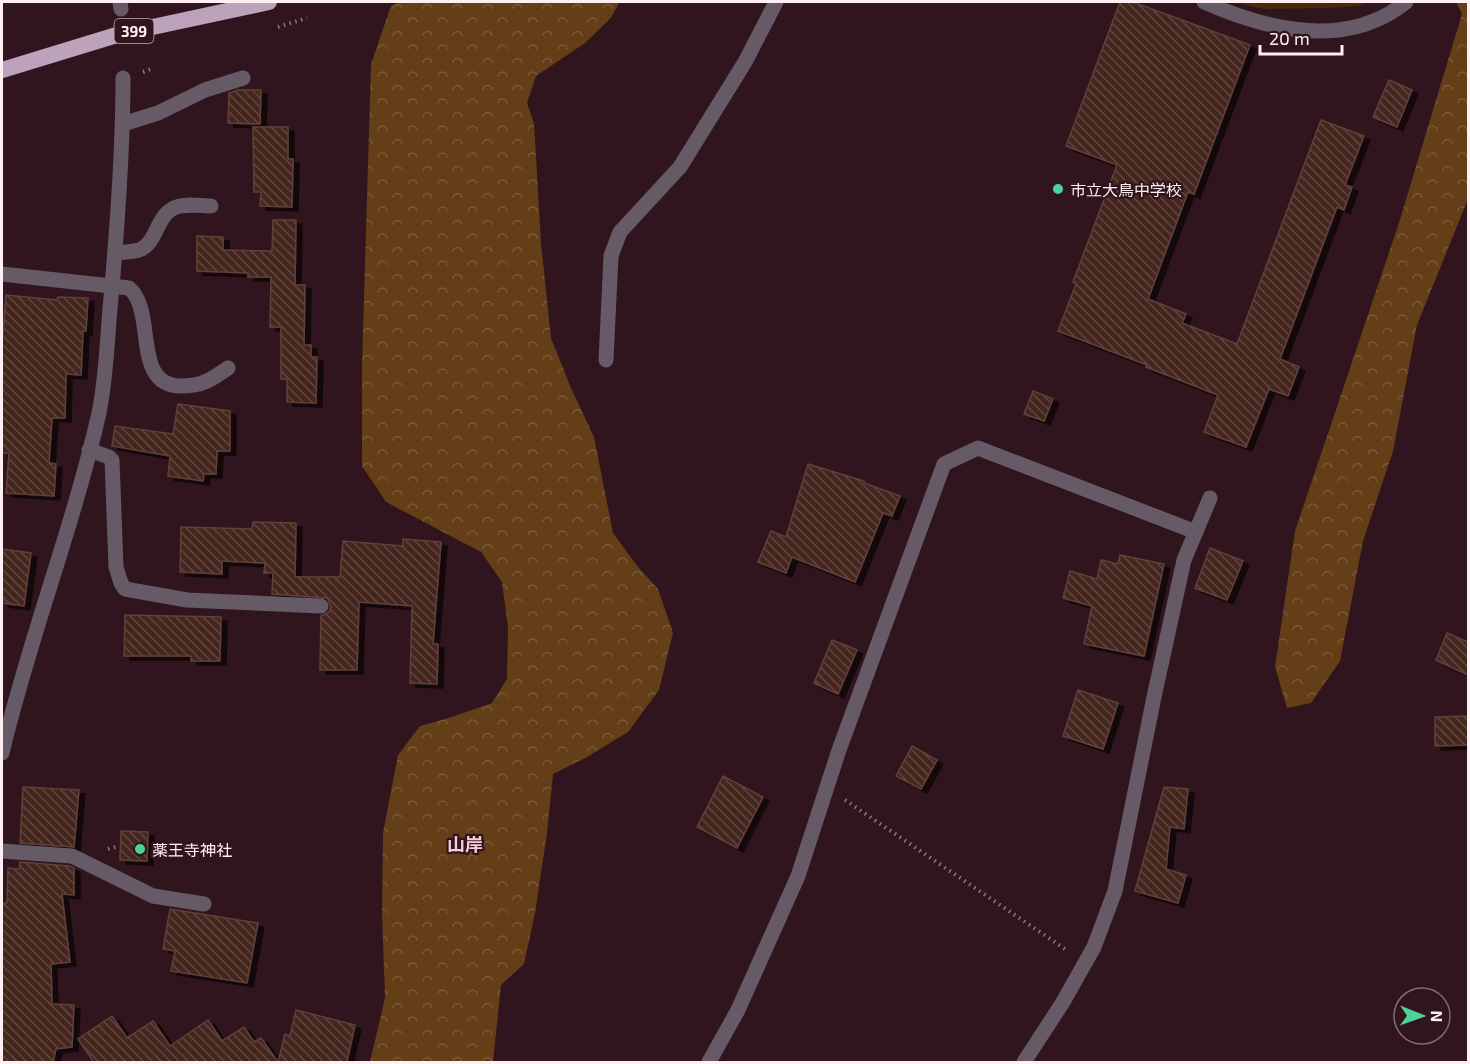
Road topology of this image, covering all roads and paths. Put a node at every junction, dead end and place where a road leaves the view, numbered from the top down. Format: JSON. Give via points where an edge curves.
{"nodes":[{"id":1,"x":269,"y":2,"type":"edge"},
{"id":2,"x":776,"y":2,"type":"edge"},
{"id":3,"x":1204,"y":2,"type":"edge"},
{"id":4,"x":1406,"y":2,"type":"edge"},
{"id":5,"x":307,"y":18,"type":"dead end"},
{"id":6,"x":278,"y":27,"type":"dead end"},
{"id":7,"x":2,"y":70,"type":"edge"},
{"id":8,"x":123,"y":78,"type":"dead end"},
{"id":9,"x":243,"y":78,"type":"dead end"},
{"id":10,"x":123,"y":124,"type":"junction"},
{"id":11,"x":211,"y":206,"type":"dead end"},
{"id":12,"x":115,"y":253,"type":"junction"},
{"id":13,"x":2,"y":274,"type":"edge"},
{"id":14,"x":112,"y":285,"type":"junction"},
{"id":15,"x":606,"y":360,"type":"dead end"},
{"id":16,"x":228,"y":368,"type":"dead end"},
{"id":17,"x":89,"y":450,"type":"junction"},
{"id":18,"x":1210,"y":498,"type":"dead end"},
{"id":19,"x":1196,"y":532,"type":"junction"},
{"id":20,"x":321,"y":606,"type":"dead end"},
{"id":21,"x":2,"y":753,"type":"edge"},
{"id":22,"x":827,"y":788,"type":"junction"},
{"id":23,"x":119,"y":846,"type":"dead end"},
{"id":24,"x":108,"y":849,"type":"dead end"},
{"id":25,"x":2,"y":851,"type":"edge"},
{"id":26,"x":204,"y":904,"type":"dead end"},
{"id":27,"x":1085,"y":963,"type":"junction"},
{"id":28,"x":709,"y":1062,"type":"edge"},
{"id":29,"x":1024,"y":1062,"type":"edge"}],
"edges":[{"from":1,"to":7,"type":"highway","number":"399","via":[[120,34]]},
{"from":2,"to":15,"type":"street","via":[[745,62],[680,167],[620,232],[611,256]]},
{"from":3,"to":4,"type":"street","via":[[1269,26],[1324,31],[1358,27]]},
{"from":5,"to":6,"type":"path"},
{"from":8,"to":10,"type":"street"},
{"from":9,"to":10,"type":"street"},
{"from":10,"to":12,"type":"street"},
{"from":11,"to":12,"type":"street","via":[[173,208],[164,214],[141,250]]},
{"from":12,"to":14,"type":"street"},
{"from":13,"to":14,"type":"street"},
{"from":14,"to":16,"type":"street","via":[[129,288],[136,294],[156,376],[169,386],[208,382]]},
{"from":14,"to":17,"type":"street","via":[[99,412]]},
{"from":17,"to":20,"type":"street","via":[[112,460],[116,567],[126,589],[187,600]]},
{"from":17,"to":21,"type":"street","via":[[14,700]]},
{"from":18,"to":19,"type":"street"},
{"from":19,"to":22,"type":"street","via":[[978,448],[944,464]]},
{"from":19,"to":27,"type":"street","via":[[1184,560],[1115,891]]},
{"from":22,"to":27,"type":"path"},
{"from":22,"to":28,"type":"street","via":[[798,876],[738,1010]]},
{"from":23,"to":24,"type":"path"},
{"from":25,"to":26,"type":"street","via":[[72,856],[153,896]]},
{"from":27,"to":29,"type":"street"}]}
